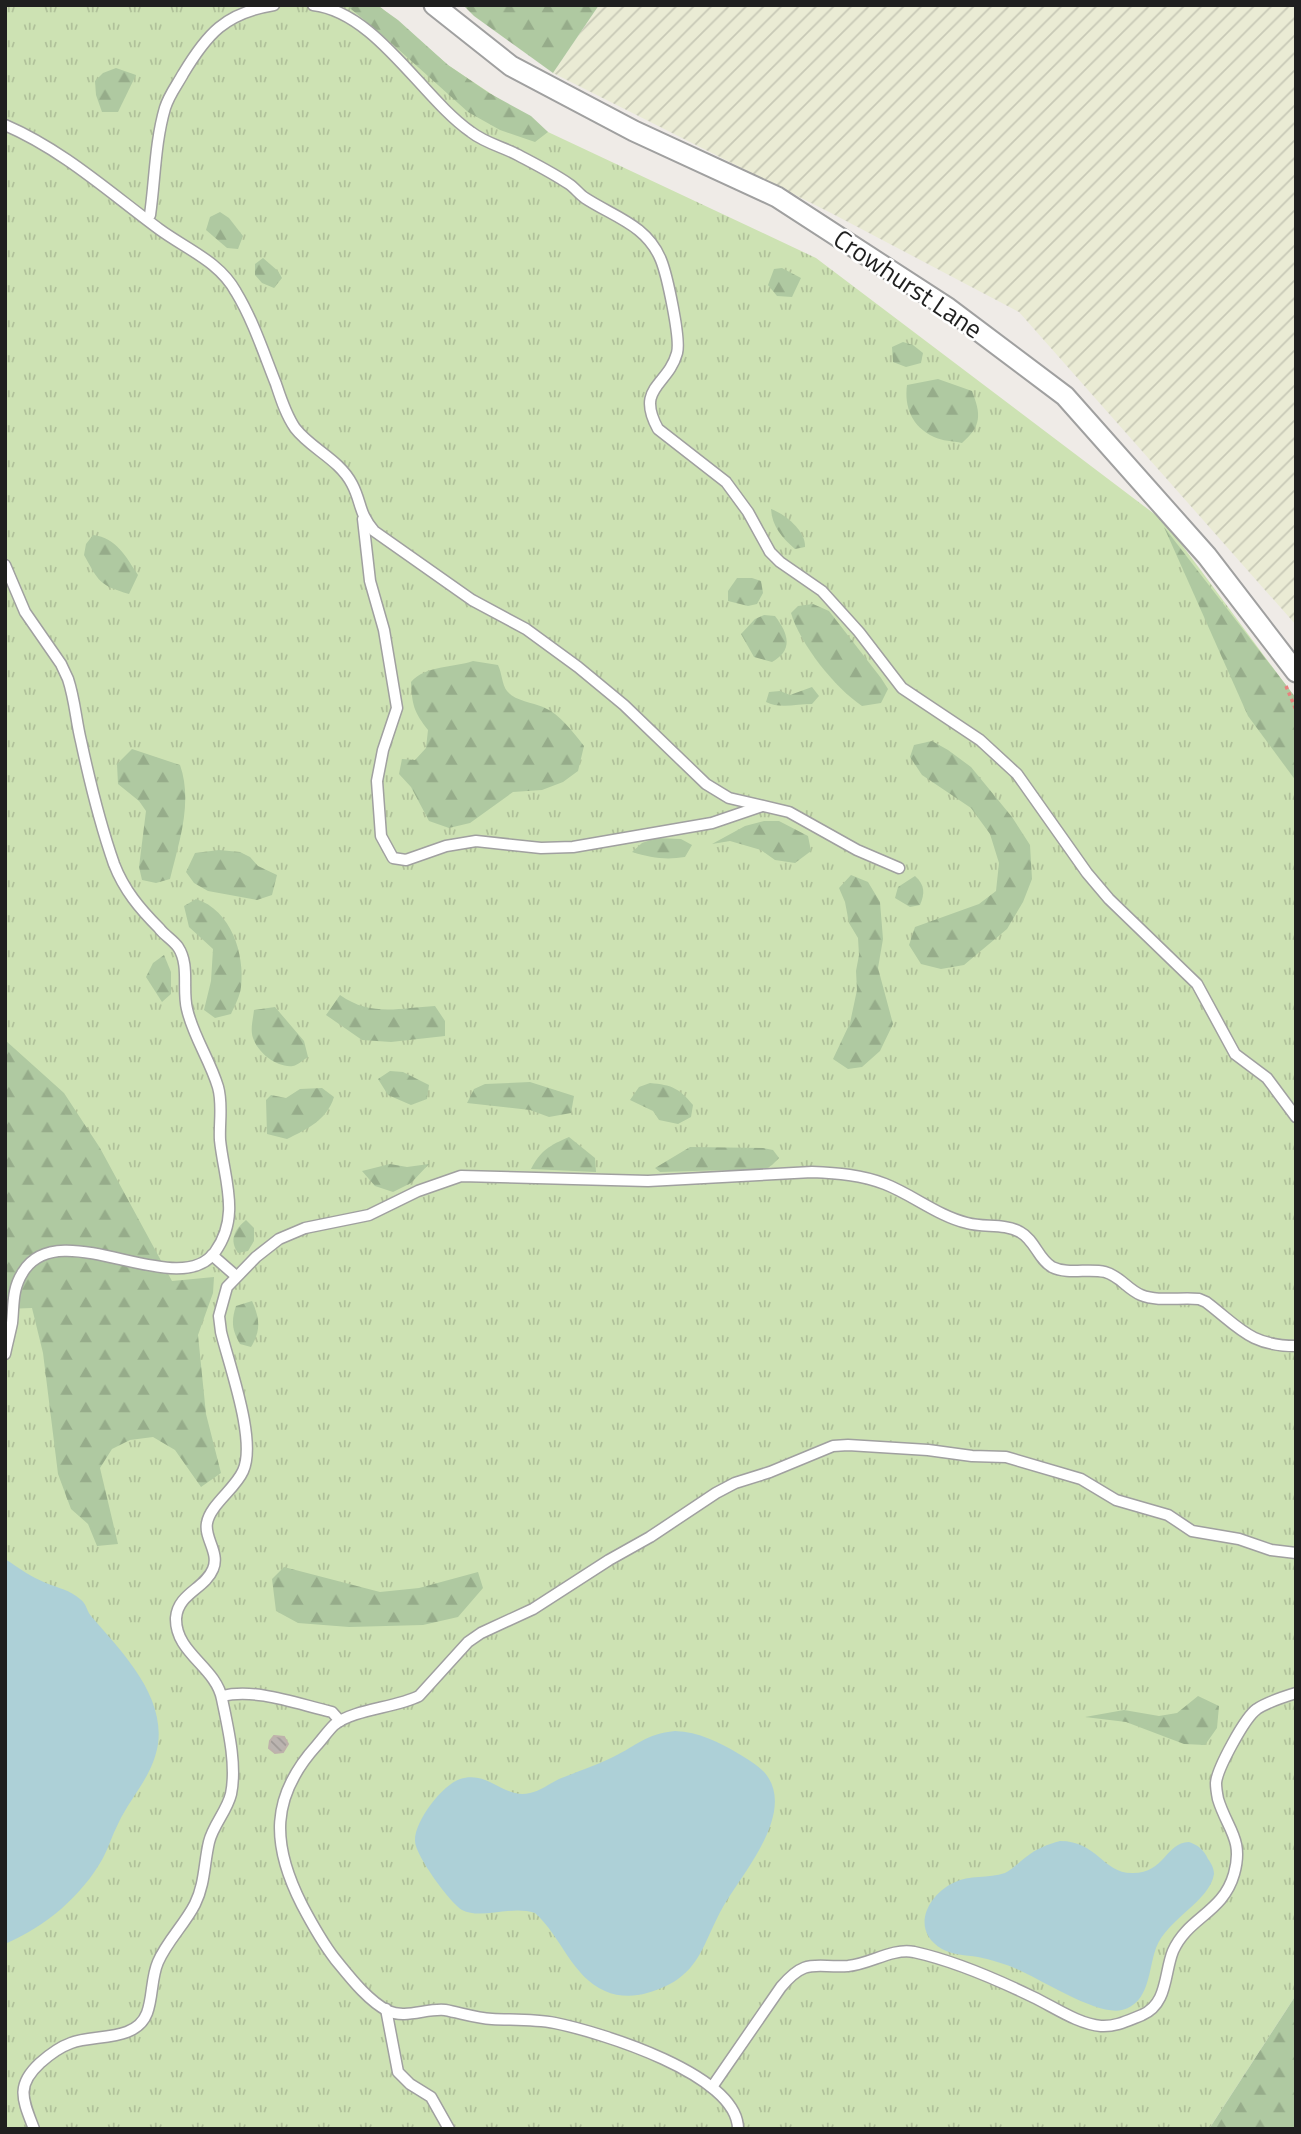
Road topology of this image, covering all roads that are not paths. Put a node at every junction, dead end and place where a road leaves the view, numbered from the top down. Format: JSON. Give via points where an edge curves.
{"nodes":[{"id":1,"x":274,"y":5,"type":"edge"},
{"id":2,"x":313,"y":5,"type":"edge"},
{"id":3,"x":434,"y":5,"type":"edge"},
{"id":4,"x":5,"y":125,"type":"edge"},
{"id":5,"x":150,"y":215,"type":"dead end"},
{"id":6,"x":363,"y":518,"type":"junction"},
{"id":7,"x":5,"y":565,"type":"edge"},
{"id":8,"x":1296,"y":672,"type":"edge"},
{"id":9,"x":763,"y":806,"type":"junction"},
{"id":10,"x":899,"y":868,"type":"dead end"},
{"id":11,"x":1296,"y":1117,"type":"edge"},
{"id":12,"x":212,"y":1255,"type":"junction"},
{"id":13,"x":236,"y":1276,"type":"junction"},
{"id":14,"x":1296,"y":1346,"type":"edge"},
{"id":15,"x":5,"y":1354,"type":"edge"},
{"id":16,"x":1296,"y":1553,"type":"edge"},
{"id":17,"x":1296,"y":1693,"type":"edge"},
{"id":18,"x":222,"y":1696,"type":"junction"},
{"id":19,"x":340,"y":1721,"type":"junction"},
{"id":20,"x":386,"y":2009,"type":"junction"},
{"id":21,"x":712,"y":2087,"type":"junction"},
{"id":22,"x":34,"y":2129,"type":"edge"},
{"id":23,"x":449,"y":2129,"type":"edge"},
{"id":24,"x":738,"y":2129,"type":"edge"}],
"edges":[{"from":1,"to":5,"type":"lane","via":[[253,8],[222,24],[195,53],[166,104]]},
{"from":2,"to":11,"type":"lane","via":[[338,11],[361,27],[472,133],[554,175],[649,238],[661,260],[678,344],[671,367],[650,401],[658,429],[726,482],[769,552],[822,591],[902,688],[980,740],[1017,774],[1087,873],[1197,984],[1235,1054],[1267,1078]]},
{"from":3,"to":8,"type":"street","name":"Crowhurst Lane","via":[[511,66],[634,131],[777,197],[948,308],[1065,396],[1207,556]]},
{"from":4,"to":6,"type":"lane","via":[[80,167],[225,275],[246,312],[295,428],[345,474]]},
{"from":6,"to":9,"type":"lane","via":[[400,552],[526,629],[578,667],[706,784],[729,798]]},
{"from":6,"to":9,"type":"lane","via":[[370,581],[384,630],[397,709],[377,781],[381,836],[393,858],[406,860],[476,841],[573,847],[712,823]]},
{"from":7,"to":12,"type":"lane","via":[[25,612],[68,679],[93,791],[125,888],[178,946],[183,960],[186,1007],[219,1090],[220,1138],[230,1195],[230,1215]]},
{"from":9,"to":10,"type":"lane","via":[[789,812]]},
{"from":12,"to":13,"type":"lane"},
{"from":12,"to":15,"type":"lane","via":[[191,1268],[176,1270],[96,1254],[45,1254],[23,1271],[13,1295]]},
{"from":13,"to":14,"type":"lane","via":[[287,1234],[369,1215],[461,1175],[648,1181],[837,1173],[887,1185],[968,1224],[1018,1231],[1053,1267],[1109,1273],[1142,1296],[1199,1299],[1252,1338]]},
{"from":13,"to":18,"type":"lane","via":[[227,1287],[219,1316],[247,1440],[246,1466],[209,1517],[206,1525],[215,1559],[213,1569],[183,1599],[176,1621],[187,1649]]},
{"from":16,"to":19,"type":"lane","via":[[1192,1531],[1168,1515],[1116,1500],[1081,1479],[1006,1457],[833,1446],[716,1493],[533,1609],[481,1633],[419,1696]]},
{"from":17,"to":21,"type":"lane","via":[[1257,1709],[1247,1719],[1220,1770],[1218,1797],[1237,1839],[1235,1872],[1221,1901],[1177,1942],[1155,2007],[1112,2026],[1087,2023],[987,1976],[912,1952],[892,1953],[860,1965],[810,1964],[781,1987]]},
{"from":18,"to":19,"type":"lane","via":[[252,1694],[332,1712]]},
{"from":18,"to":22,"type":"lane","via":[[231,1755],[231,1793],[209,1842],[201,1890],[157,1964],[146,2016],[139,2026],[117,2035],[73,2042],[24,2080],[22,2093]]},
{"from":19,"to":20,"type":"lane","via":[[308,1755],[290,1784],[280,1812],[280,1846],[295,1889],[324,1944]]},
{"from":20,"to":21,"type":"lane","via":[[401,2013],[435,2009],[600,2033],[662,2059]]},
{"from":20,"to":23,"type":"lane","via":[[398,2072],[430,2097]]},
{"from":21,"to":24,"type":"lane","via":[[733,2109]]}]}
